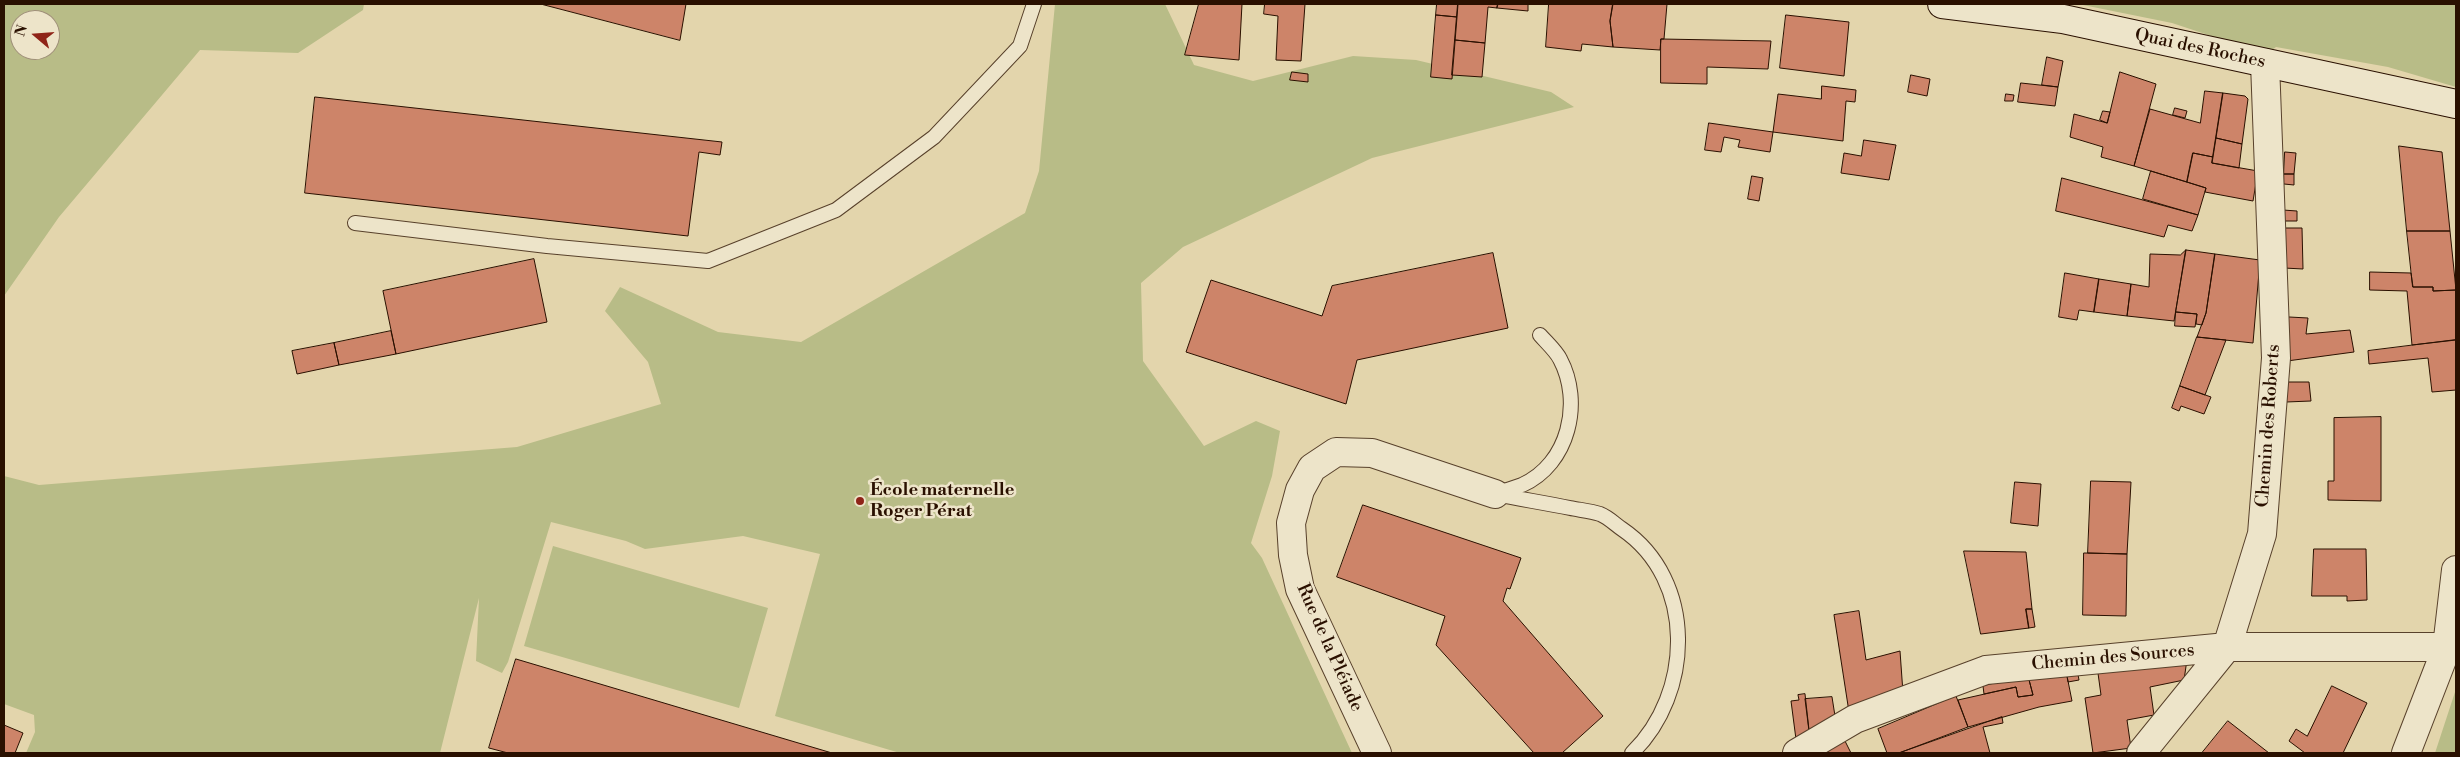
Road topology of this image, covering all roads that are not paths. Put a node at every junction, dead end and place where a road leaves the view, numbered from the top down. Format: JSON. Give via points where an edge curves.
{"nodes":[{"id":1,"x":1034,"y":4,"type":"edge"},
{"id":2,"x":1942,"y":4,"type":"edge"},
{"id":3,"x":2266,"y":63,"type":"junction"},
{"id":4,"x":2456,"y":104,"type":"edge"},
{"id":5,"x":355,"y":223,"type":"dead end"},
{"id":6,"x":1540,"y":335,"type":"dead end"},
{"id":7,"x":1495,"y":494,"type":"junction"},
{"id":8,"x":2456,"y":570,"type":"edge"},
{"id":9,"x":2227,"y":647,"type":"junction"},
{"id":10,"x":2447,"y":647,"type":"junction"},
{"id":11,"x":1377,"y":753,"type":"edge"},
{"id":12,"x":1632,"y":753,"type":"edge"},
{"id":13,"x":1797,"y":753,"type":"edge"},
{"id":14,"x":2141,"y":753,"type":"edge"},
{"id":15,"x":2406,"y":753,"type":"edge"}],
"edges":[{"from":1,"to":5,"type":"lane","via":[[1020,46],[934,137],[836,210],[708,261]]},
{"from":2,"to":3,"type":"street","name":"Quai des Roches","via":[[2062,19]]},
{"from":3,"to":4,"type":"street","name":"Quai des Roches"},
{"from":3,"to":9,"type":"street","name":"Chemin des Roberts","via":[[2276,358],[2262,534]]},
{"from":6,"to":7,"type":"lane","via":[[1560,358],[1570,385],[1572,415],[1563,443],[1547,467],[1523,484]]},
{"from":7,"to":11,"type":"street","name":"Rue de la Pléiade","via":[[1372,453],[1336,452],[1312,468],[1300,490],[1291,523],[1292,555],[1300,589]]},
{"from":7,"to":12,"type":"lane","via":[[1600,514],[1640,541],[1664,577],[1677,617],[1678,660],[1668,702],[1646,739]]},
{"from":8,"to":10,"type":"street"},
{"from":9,"to":10,"type":"street","name":"Chemin des Sources"},
{"from":9,"to":13,"type":"street","name":"Chemin des Sources","via":[[1986,670],[1855,719]]},
{"from":9,"to":14,"type":"street","name":"Chemin des Roberts"},
{"from":10,"to":15,"type":"street"}]}
